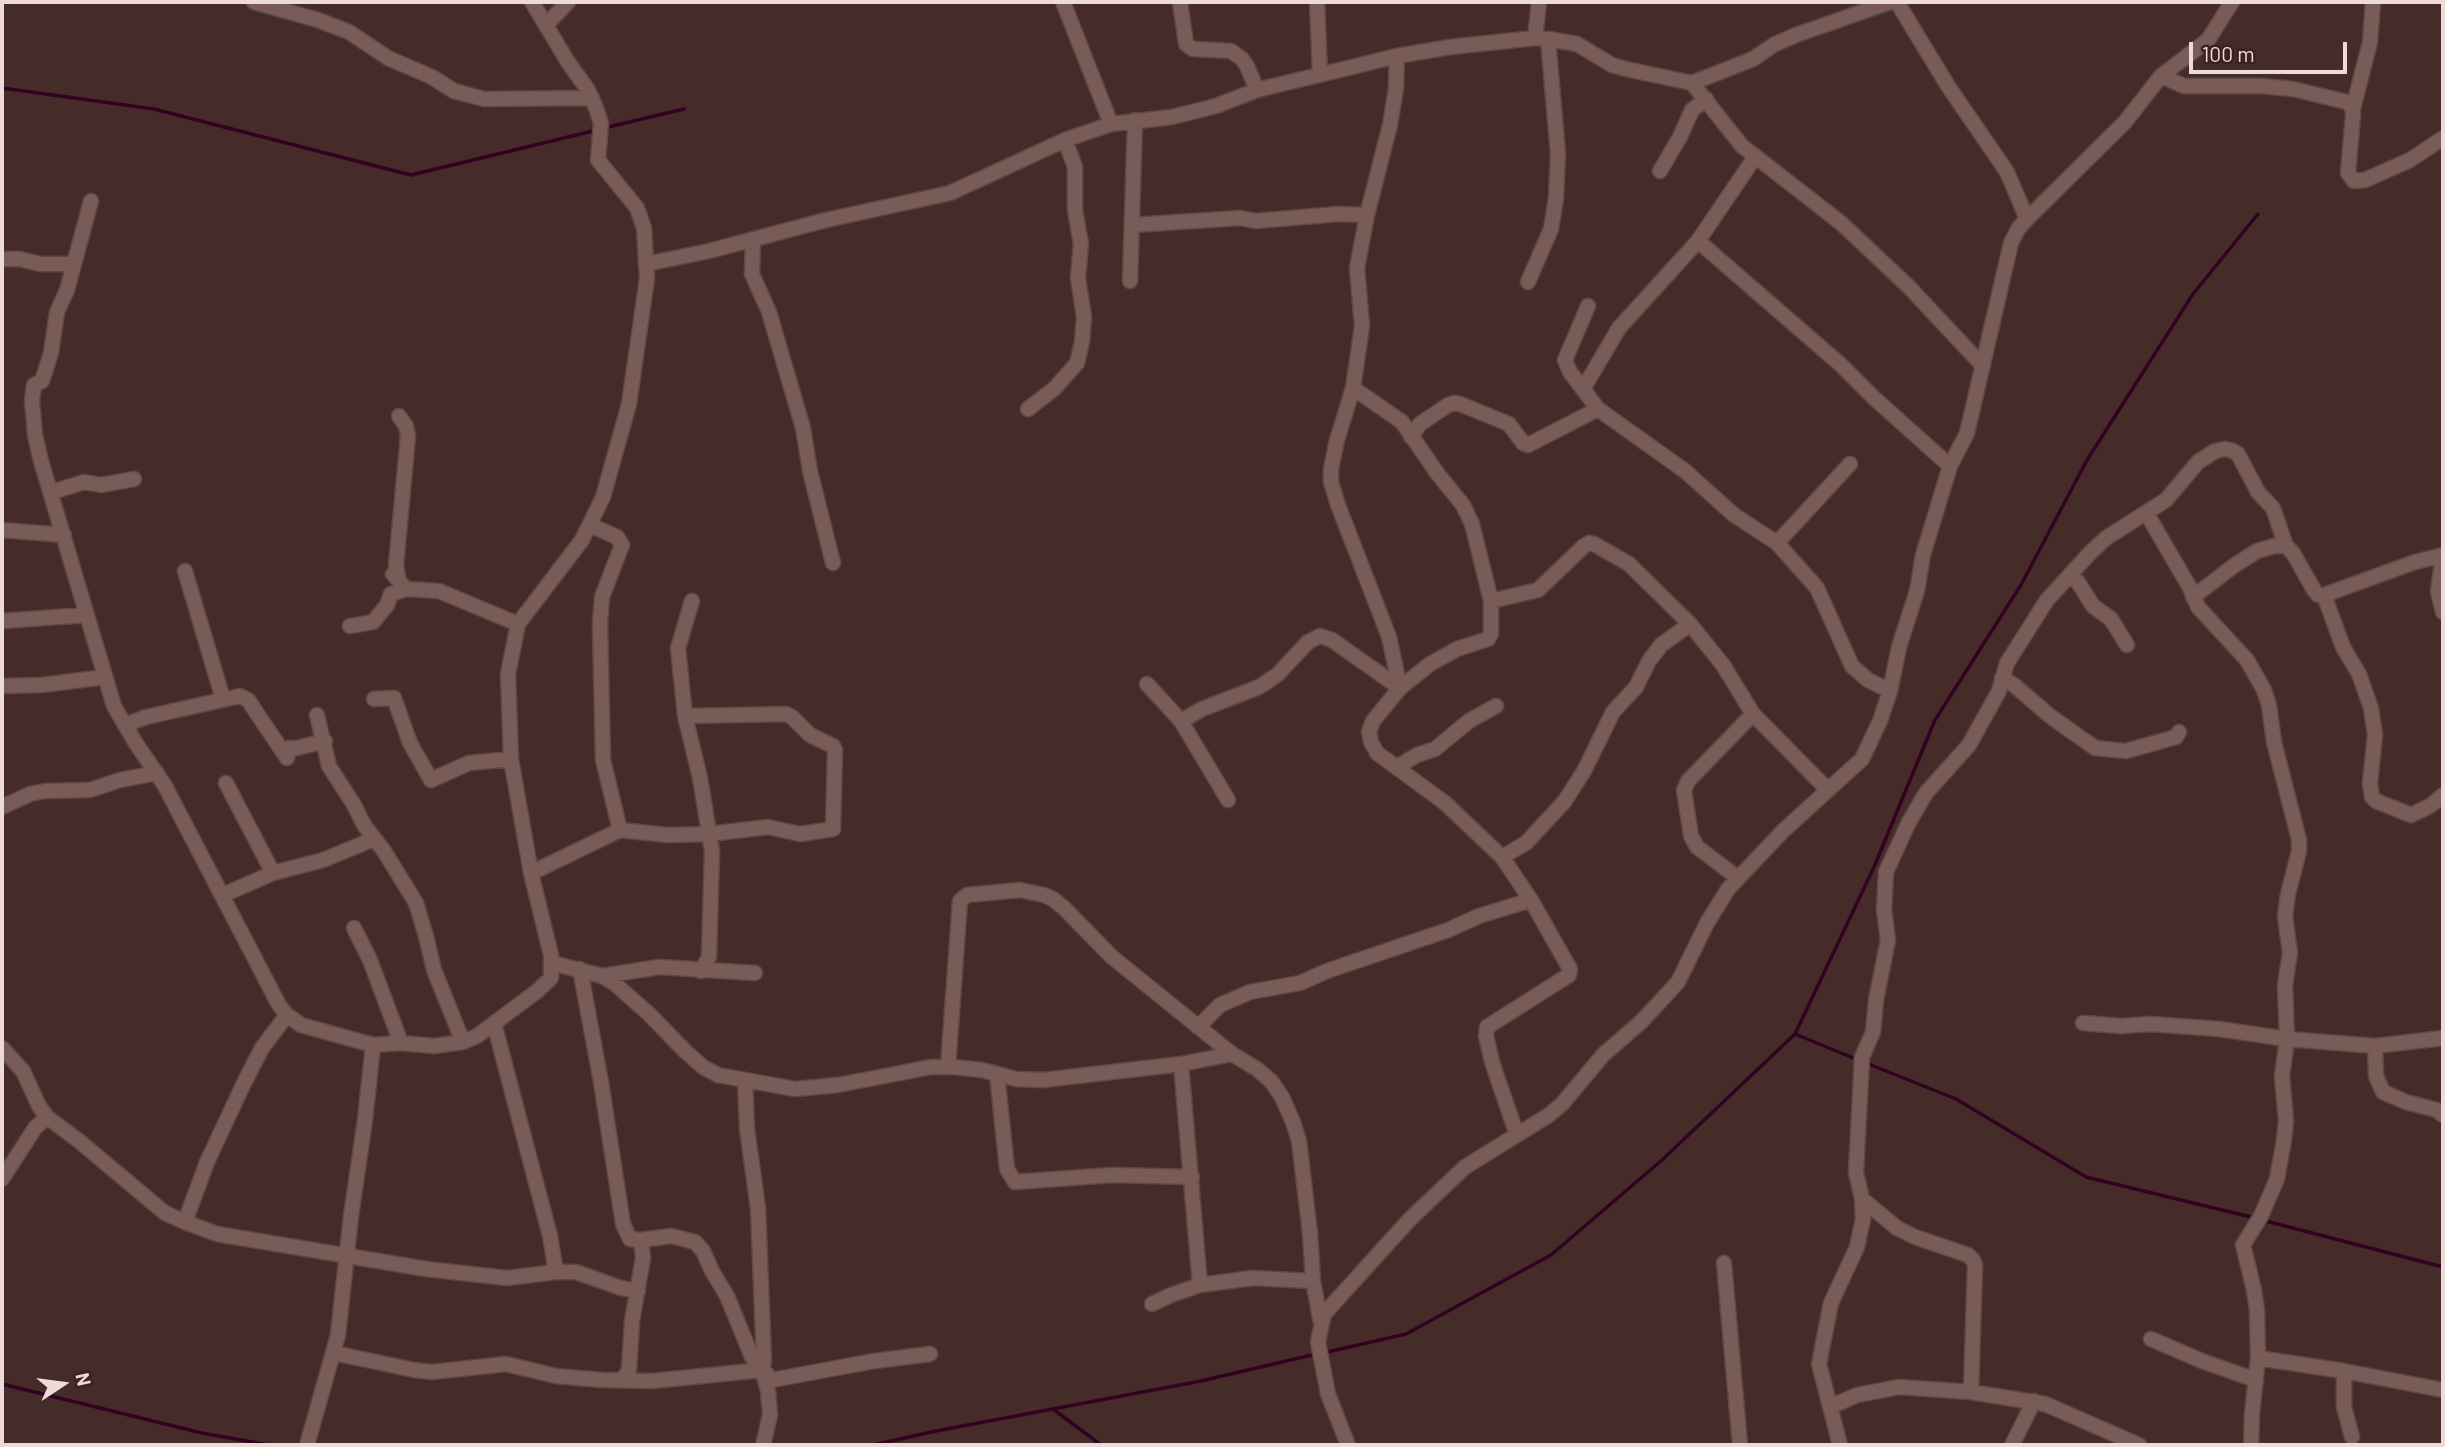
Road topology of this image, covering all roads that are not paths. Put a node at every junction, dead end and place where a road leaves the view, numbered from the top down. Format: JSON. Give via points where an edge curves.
{"nodes":[{"id":1,"x":254,"y":2,"type":"edge"},
{"id":2,"x":532,"y":2,"type":"edge"},
{"id":3,"x":568,"y":2,"type":"edge"},
{"id":4,"x":1063,"y":2,"type":"edge"},
{"id":5,"x":1180,"y":2,"type":"edge"},
{"id":6,"x":1318,"y":2,"type":"edge"},
{"id":7,"x":1539,"y":2,"type":"edge"},
{"id":8,"x":1890,"y":2,"type":"edge"},
{"id":9,"x":1897,"y":2,"type":"edge"},
{"id":10,"x":2232,"y":2,"type":"edge"},
{"id":11,"x":2373,"y":2,"type":"edge"},
{"id":12,"x":546,"y":25,"type":"junction"},
{"id":13,"x":1542,"y":38,"type":"junction"},
{"id":14,"x":1397,"y":56,"type":"junction"},
{"id":15,"x":1320,"y":75,"type":"junction"},
{"id":16,"x":2161,"y":76,"type":"junction"},
{"id":17,"x":1692,"y":83,"type":"junction"},
{"id":18,"x":1257,"y":90,"type":"junction"},
{"id":19,"x":592,"y":99,"type":"junction"},
{"id":20,"x":1706,"y":99,"type":"junction"},
{"id":21,"x":2353,"y":109,"type":"junction"},
{"id":22,"x":1135,"y":120,"type":"junction"},
{"id":23,"x":1111,"y":124,"type":"junction"},
{"id":24,"x":2443,"y":138,"type":"edge"},
{"id":25,"x":1065,"y":140,"type":"junction"},
{"id":26,"x":1755,"y":157,"type":"junction"},
{"id":27,"x":1660,"y":171,"type":"dead end"},
{"id":28,"x":91,"y":201,"type":"dead end"},
{"id":29,"x":1367,"y":215,"type":"junction"},
{"id":30,"x":2028,"y":219,"type":"junction"},
{"id":31,"x":1132,"y":225,"type":"junction"},
{"id":32,"x":753,"y":240,"type":"junction"},
{"id":33,"x":1698,"y":241,"type":"junction"},
{"id":34,"x":2,"y":260,"type":"edge"},
{"id":35,"x":74,"y":264,"type":"junction"},
{"id":36,"x":646,"y":264,"type":"junction"},
{"id":37,"x":1130,"y":281,"type":"dead end"},
{"id":38,"x":1528,"y":282,"type":"dead end"},
{"id":39,"x":1588,"y":306,"type":"dead end"},
{"id":40,"x":1983,"y":366,"type":"junction"},
{"id":41,"x":1353,"y":388,"type":"junction"},
{"id":42,"x":1583,"y":389,"type":"junction"},
{"id":43,"x":1028,"y":409,"type":"dead end"},
{"id":44,"x":1598,"y":409,"type":"junction"},
{"id":45,"x":399,"y":416,"type":"dead end"},
{"id":46,"x":1411,"y":437,"type":"junction"},
{"id":47,"x":1850,"y":464,"type":"dead end"},
{"id":48,"x":1950,"y":466,"type":"junction"},
{"id":49,"x":134,"y":479,"type":"dead end"},
{"id":50,"x":52,"y":492,"type":"junction"},
{"id":51,"x":2147,"y":514,"type":"junction"},
{"id":52,"x":590,"y":525,"type":"junction"},
{"id":53,"x":2,"y":530,"type":"edge"},
{"id":54,"x":64,"y":535,"type":"junction"},
{"id":55,"x":1777,"y":543,"type":"junction"},
{"id":56,"x":2287,"y":546,"type":"junction"},
{"id":57,"x":2443,"y":555,"type":"edge"},
{"id":58,"x":833,"y":563,"type":"dead end"},
{"id":59,"x":185,"y":571,"type":"dead end"},
{"id":60,"x":2069,"y":578,"type":"junction"},
{"id":61,"x":406,"y":589,"type":"junction"},
{"id":62,"x":2324,"y":595,"type":"junction"},
{"id":63,"x":2193,"y":597,"type":"junction"},
{"id":64,"x":692,"y":601,"type":"dead end"},
{"id":65,"x":1492,"y":601,"type":"junction"},
{"id":66,"x":2443,"y":612,"type":"edge"},
{"id":67,"x":86,"y":615,"type":"junction"},
{"id":68,"x":2,"y":621,"type":"edge"},
{"id":69,"x":518,"y":624,"type":"junction"},
{"id":70,"x":1690,"y":624,"type":"junction"},
{"id":71,"x":350,"y":626,"type":"dead end"},
{"id":72,"x":2127,"y":645,"type":"dead end"},
{"id":73,"x":105,"y":677,"type":"junction"},
{"id":74,"x":2002,"y":678,"type":"junction"},
{"id":75,"x":1147,"y":684,"type":"dead end"},
{"id":76,"x":2,"y":686,"type":"edge"},
{"id":77,"x":1400,"y":688,"type":"junction"},
{"id":78,"x":1890,"y":691,"type":"junction"},
{"id":79,"x":223,"y":699,"type":"junction"},
{"id":80,"x":374,"y":699,"type":"dead end"},
{"id":81,"x":1496,"y":706,"type":"dead end"},
{"id":82,"x":1753,"y":714,"type":"junction"},
{"id":83,"x":317,"y":715,"type":"dead end"},
{"id":84,"x":685,"y":716,"type":"junction"},
{"id":85,"x":1181,"y":720,"type":"junction"},
{"id":86,"x":125,"y":725,"type":"junction"},
{"id":87,"x":2179,"y":732,"type":"dead end"},
{"id":88,"x":325,"y":741,"type":"junction"},
{"id":89,"x":511,"y":759,"type":"junction"},
{"id":90,"x":1397,"y":767,"type":"junction"},
{"id":91,"x":157,"y":773,"type":"junction"},
{"id":92,"x":226,"y":783,"type":"dead end"},
{"id":93,"x":1828,"y":790,"type":"junction"},
{"id":94,"x":2443,"y":795,"type":"edge"},
{"id":95,"x":1228,"y":800,"type":"dead end"},
{"id":96,"x":2,"y":807,"type":"edge"},
{"id":97,"x":620,"y":830,"type":"junction"},
{"id":98,"x":709,"y":834,"type":"junction"},
{"id":99,"x":374,"y":839,"type":"junction"},
{"id":100,"x":1503,"y":857,"type":"junction"},
{"id":101,"x":273,"y":873,"type":"junction"},
{"id":102,"x":531,"y":873,"type":"junction"},
{"id":103,"x":1738,"y":878,"type":"junction"},
{"id":104,"x":223,"y":895,"type":"junction"},
{"id":105,"x":1531,"y":900,"type":"junction"},
{"id":106,"x":354,"y":928,"type":"dead end"},
{"id":107,"x":552,"y":963,"type":"junction"},
{"id":108,"x":580,"y":969,"type":"junction"},
{"id":109,"x":701,"y":971,"type":"junction"},
{"id":110,"x":755,"y":973,"type":"dead end"},
{"id":111,"x":602,"y":976,"type":"junction"},
{"id":112,"x":288,"y":1015,"type":"junction"},
{"id":113,"x":494,"y":1023,"type":"junction"},
{"id":114,"x":2083,"y":1023,"type":"dead end"},
{"id":115,"x":1198,"y":1027,"type":"junction"},
{"id":116,"x":2443,"y":1038,"type":"edge"},
{"id":117,"x":2287,"y":1039,"type":"junction"},
{"id":118,"x":463,"y":1042,"type":"junction"},
{"id":119,"x":401,"y":1043,"type":"junction"},
{"id":120,"x":373,"y":1045,"type":"junction"},
{"id":121,"x":2375,"y":1046,"type":"junction"},
{"id":122,"x":2,"y":1048,"type":"edge"},
{"id":123,"x":1232,"y":1054,"type":"junction"},
{"id":124,"x":1181,"y":1064,"type":"junction"},
{"id":125,"x":948,"y":1067,"type":"junction"},
{"id":126,"x":997,"y":1074,"type":"junction"},
{"id":127,"x":745,"y":1082,"type":"junction"},
{"id":128,"x":2443,"y":1115,"type":"edge"},
{"id":129,"x":47,"y":1117,"type":"junction"},
{"id":130,"x":1517,"y":1135,"type":"junction"},
{"id":131,"x":1192,"y":1177,"type":"junction"},
{"id":132,"x":2,"y":1180,"type":"edge"},
{"id":133,"x":1862,"y":1199,"type":"junction"},
{"id":134,"x":185,"y":1222,"type":"junction"},
{"id":135,"x":641,"y":1240,"type":"junction"},
{"id":136,"x":346,"y":1256,"type":"junction"},
{"id":137,"x":1724,"y":1263,"type":"dead end"},
{"id":138,"x":556,"y":1272,"type":"junction"},
{"id":139,"x":1313,"y":1281,"type":"junction"},
{"id":140,"x":1200,"y":1285,"type":"junction"},
{"id":141,"x":638,"y":1291,"type":"junction"},
{"id":142,"x":1152,"y":1304,"type":"dead end"},
{"id":143,"x":1321,"y":1323,"type":"junction"},
{"id":144,"x":2151,"y":1339,"type":"dead end"},
{"id":145,"x":334,"y":1353,"type":"junction"},
{"id":146,"x":930,"y":1354,"type":"dead end"},
{"id":147,"x":2258,"y":1358,"type":"junction"},
{"id":148,"x":762,"y":1370,"type":"junction"},
{"id":149,"x":2344,"y":1371,"type":"junction"},
{"id":150,"x":623,"y":1379,"type":"junction"},
{"id":151,"x":2256,"y":1380,"type":"junction"},
{"id":152,"x":2443,"y":1390,"type":"edge"},
{"id":153,"x":1971,"y":1392,"type":"junction"},
{"id":154,"x":2034,"y":1401,"type":"junction"},
{"id":155,"x":1830,"y":1407,"type":"junction"},
{"id":156,"x":2352,"y":1437,"type":"dead end"},
{"id":157,"x":307,"y":1445,"type":"edge"},
{"id":158,"x":763,"y":1445,"type":"edge"},
{"id":159,"x":1348,"y":1445,"type":"edge"},
{"id":160,"x":1740,"y":1445,"type":"edge"},
{"id":161,"x":1840,"y":1445,"type":"edge"},
{"id":162,"x":2012,"y":1445,"type":"edge"},
{"id":163,"x":2139,"y":1445,"type":"edge"},
{"id":164,"x":2251,"y":1445,"type":"edge"}],
"edges":[{"from":1,"to":19,"type":"street","via":[[349,32],[388,58],[454,91],[484,99]]},
{"from":2,"to":12,"type":"street"},
{"from":3,"to":12,"type":"street"},
{"from":4,"to":23,"type":"street"},
{"from":5,"to":18,"type":"street","via":[[1186,44],[1231,51],[1247,66]]},
{"from":6,"to":15,"type":"street"},
{"from":7,"to":13,"type":"street"},
{"from":8,"to":17,"type":"street","via":[[1775,44],[1753,59]]},
{"from":9,"to":30,"type":"street","via":[[2007,172]]},
{"from":10,"to":16,"type":"street","via":[[2208,40]]},
{"from":11,"to":21,"type":"street","via":[[2370,42]]},
{"from":12,"to":19,"type":"street"},
{"from":13,"to":14,"type":"street"},
{"from":13,"to":17,"type":"street","via":[[1577,44],[1612,65]]},
{"from":13,"to":38,"type":"street","via":[[1558,154],[1556,198],[1551,229]]},
{"from":14,"to":15,"type":"street"},
{"from":14,"to":29,"type":"street","via":[[1390,125]]},
{"from":15,"to":18,"type":"street"},
{"from":16,"to":21,"type":"street","via":[[2185,86],[2293,89],[2347,102]]},
{"from":16,"to":30,"type":"street","via":[[2125,122]]},
{"from":17,"to":20,"type":"street"},
{"from":18,"to":22,"type":"street","via":[[1172,117]]},
{"from":19,"to":36,"type":"street","via":[[600,130],[598,160],[637,208],[644,228]]},
{"from":20,"to":26,"type":"street"},
{"from":20,"to":27,"type":"street","via":[[1692,110]]},
{"from":21,"to":24,"type":"street","via":[[2347,167],[2354,181],[2410,160]]},
{"from":22,"to":23,"type":"street"},
{"from":22,"to":31,"type":"street"},
{"from":23,"to":25,"type":"street"},
{"from":25,"to":32,"type":"street","via":[[950,194]]},
{"from":25,"to":43,"type":"street","via":[[1075,167],[1082,342],[1077,363]]},
{"from":26,"to":33,"type":"street"},
{"from":26,"to":40,"type":"street","via":[[1841,223]]},
{"from":28,"to":35,"type":"street"},
{"from":29,"to":31,"type":"street"},
{"from":29,"to":41,"type":"street","via":[[1357,268],[1362,326]]},
{"from":30,"to":40,"type":"street","via":[[2011,243]]},
{"from":31,"to":37,"type":"street"},
{"from":32,"to":36,"type":"street"},
{"from":32,"to":58,"type":"street","via":[[752,274],[769,312],[803,428]]},
{"from":33,"to":42,"type":"street","via":[[1619,328]]},
{"from":33,"to":48,"type":"street"},
{"from":34,"to":35,"type":"street"},
{"from":35,"to":50,"type":"street","via":[[57,312],[51,354],[42,381],[34,385],[32,400],[35,435]]},
{"from":36,"to":52,"type":"street","via":[[629,404],[603,497]]},
{"from":39,"to":42,"type":"street","via":[[1565,360]]},
{"from":40,"to":48,"type":"street","via":[[1967,433]]},
{"from":41,"to":46,"type":"street","via":[[1402,422]]},
{"from":41,"to":77,"type":"street","via":[[1337,440],[1331,482],[1389,637]]},
{"from":42,"to":44,"type":"street"},
{"from":44,"to":46,"type":"street","via":[[1528,445],[1509,424],[1454,403],[1420,424]]},
{"from":44,"to":55,"type":"street"},
{"from":45,"to":61,"type":"street","via":[[408,436],[398,577],[393,575]]},
{"from":46,"to":65,"type":"street","via":[[1463,505]]},
{"from":47,"to":55,"type":"street"},
{"from":48,"to":78,"type":"street"},
{"from":49,"to":50,"type":"street","via":[[101,485],[84,482]]},
{"from":50,"to":54,"type":"street"},
{"from":51,"to":56,"type":"street","via":[[2176,491],[2198,462],[2215,451],[2233,451],[2273,508]]},
{"from":51,"to":60,"type":"street","via":[[2106,538]]},
{"from":51,"to":63,"type":"street"},
{"from":52,"to":69,"type":"street"},
{"from":52,"to":97,"type":"street","via":[[617,537],[622,545],[602,597],[600,624],[603,760]]},
{"from":53,"to":54,"type":"street"},
{"from":54,"to":67,"type":"street"},
{"from":55,"to":78,"type":"street","via":[[1817,588],[1853,666]]},
{"from":56,"to":62,"type":"street","via":[[2314,590]]},
{"from":56,"to":63,"type":"street","via":[[2257,551]]},
{"from":57,"to":62,"type":"street"},
{"from":57,"to":66,"type":"street","via":[[2438,592]]},
{"from":59,"to":79,"type":"street"},
{"from":60,"to":72,"type":"street","via":[[2111,619]]},
{"from":60,"to":74,"type":"street","via":[[2033,620]]},
{"from":61,"to":69,"type":"street","via":[[439,591]]},
{"from":61,"to":71,"type":"street","via":[[391,594],[373,622]]},
{"from":62,"to":94,"type":"street","via":[[2371,708],[2375,735],[2372,797],[2411,815]]},
{"from":63,"to":117,"type":"street","via":[[2204,616],[2248,660],[2264,690],[2299,840],[2286,916],[2290,953],[2285,985]]},
{"from":64,"to":84,"type":"street","via":[[678,648]]},
{"from":65,"to":70,"type":"street","via":[[1538,590],[1589,543],[1629,564]]},
{"from":65,"to":77,"type":"street","via":[[1488,639],[1430,664]]},
{"from":67,"to":68,"type":"street"},
{"from":67,"to":73,"type":"street"},
{"from":69,"to":89,"type":"street","via":[[508,674]]},
{"from":70,"to":82,"type":"street","via":[[1723,665]]},
{"from":70,"to":100,"type":"street","via":[[1661,645],[1649,661],[1636,687],[1613,712],[1564,802],[1526,843]]},
{"from":73,"to":76,"type":"street"},
{"from":73,"to":86,"type":"street"},
{"from":74,"to":87,"type":"street","via":[[2095,748],[2126,751],[2176,737]]},
{"from":74,"to":133,"type":"street","via":[[1969,745],[1926,793],[1886,872],[1888,940],[1873,1032],[1862,1057],[1856,1172]]},
{"from":75,"to":85,"type":"street"},
{"from":77,"to":85,"type":"street","via":[[1320,636],[1259,687]]},
{"from":77,"to":90,"type":"street","via":[[1369,732],[1377,753]]},
{"from":78,"to":93,"type":"street","via":[[1862,759]]},
{"from":79,"to":86,"type":"street"},
{"from":79,"to":88,"type":"street","via":[[248,699],[287,758],[289,748]]},
{"from":80,"to":89,"type":"street","via":[[394,698],[410,743],[431,780],[469,763]]},
{"from":81,"to":90,"type":"street","via":[[1435,749]]},
{"from":82,"to":93,"type":"street"},
{"from":82,"to":103,"type":"street","via":[[1684,790],[1697,847]]},
{"from":83,"to":88,"type":"street"},
{"from":84,"to":98,"type":"street"},
{"from":84,"to":98,"type":"street","via":[[786,714],[835,750],[833,829],[800,835],[768,827]]},
{"from":85,"to":95,"type":"street"},
{"from":86,"to":91,"type":"street"},
{"from":88,"to":99,"type":"street","via":[[329,766]]},
{"from":89,"to":102,"type":"street"},
{"from":90,"to":100,"type":"street","via":[[1445,803]]},
{"from":91,"to":96,"type":"street","via":[[90,790],[45,790]]},
{"from":91,"to":104,"type":"street"},
{"from":92,"to":101,"type":"street"},
{"from":93,"to":103,"type":"street"},
{"from":97,"to":98,"type":"street"},
{"from":97,"to":102,"type":"street"},
{"from":98,"to":109,"type":"street","via":[[709,957]]},
{"from":99,"to":101,"type":"street","via":[[323,860]]},
{"from":99,"to":118,"type":"street","via":[[416,903],[434,970]]},
{"from":100,"to":105,"type":"street"},
{"from":101,"to":104,"type":"street"},
{"from":102,"to":107,"type":"street"},
{"from":103,"to":130,"type":"street","via":[[1712,914],[1678,982],[1596,1062],[1562,1104]]},
{"from":104,"to":112,"type":"street"},
{"from":105,"to":115,"type":"street","via":[[1300,983],[1250,992],[1220,1005]]},
{"from":105,"to":130,"type":"street","via":[[1570,969],[1569,975],[1487,1027],[1492,1062]]},
{"from":106,"to":119,"type":"street"},
{"from":107,"to":108,"type":"street"},
{"from":107,"to":113,"type":"street","via":[[551,978]]},
{"from":108,"to":111,"type":"street"},
{"from":108,"to":135,"type":"street","via":[[623,1224],[630,1239]]},
{"from":109,"to":110,"type":"street"},
{"from":109,"to":111,"type":"street","via":[[659,967]]},
{"from":111,"to":127,"type":"street","via":[[703,1067]]},
{"from":112,"to":120,"type":"street","via":[[317,1031]]},
{"from":112,"to":134,"type":"street","via":[[262,1048],[244,1083]]},
{"from":113,"to":118,"type":"street"},
{"from":113,"to":138,"type":"street","via":[[551,1236]]},
{"from":114,"to":117,"type":"street","via":[[2219,1029]]},
{"from":115,"to":123,"type":"street"},
{"from":115,"to":125,"type":"street","via":[[1112,957],[1053,899],[1020,890],[967,895],[960,901]]},
{"from":116,"to":121,"type":"street"},
{"from":117,"to":121,"type":"street"},
{"from":117,"to":147,"type":"street","via":[[2282,1076],[2287,1121],[2281,1161],[2267,1203],[2243,1245],[2254,1290]]},
{"from":118,"to":119,"type":"street","via":[[434,1046]]},
{"from":119,"to":120,"type":"street"},
{"from":120,"to":136,"type":"street"},
{"from":121,"to":128,"type":"street","via":[[2376,1076],[2384,1092]]},
{"from":122,"to":129,"type":"street","via":[[23,1071]]},
{"from":123,"to":124,"type":"street"},
{"from":123,"to":139,"type":"street","via":[[1271,1081],[1293,1122],[1299,1141]]},
{"from":124,"to":126,"type":"street","via":[[1043,1080]]},
{"from":124,"to":131,"type":"street"},
{"from":125,"to":126,"type":"street"},
{"from":125,"to":127,"type":"street","via":[[813,1088]]},
{"from":126,"to":131,"type":"street","via":[[1007,1169],[1016,1182],[1112,1175]]},
{"from":127,"to":148,"type":"street","via":[[759,1220]]},
{"from":129,"to":132,"type":"street"},
{"from":129,"to":134,"type":"street","via":[[165,1213]]},
{"from":130,"to":143,"type":"street","via":[[1471,1162],[1419,1211],[1332,1304]]},
{"from":131,"to":140,"type":"street"},
{"from":133,"to":153,"type":"street","via":[[1897,1228],[1968,1255],[1975,1265]]},
{"from":133,"to":155,"type":"street","via":[[1857,1247],[1831,1303],[1819,1364]]},
{"from":134,"to":136,"type":"street","via":[[217,1234]]},
{"from":135,"to":141,"type":"street"},
{"from":135,"to":148,"type":"street","via":[[671,1236],[695,1242]]},
{"from":136,"to":138,"type":"street","via":[[507,1278]]},
{"from":136,"to":145,"type":"street"},
{"from":137,"to":160,"type":"street"},
{"from":138,"to":141,"type":"street","via":[[576,1272]]},
{"from":139,"to":140,"type":"street","via":[[1253,1278]]},
{"from":139,"to":143,"type":"street"},
{"from":140,"to":142,"type":"street"},
{"from":141,"to":150,"type":"street","via":[[629,1370]]},
{"from":143,"to":159,"type":"street","via":[[1328,1394]]},
{"from":144,"to":151,"type":"street"},
{"from":145,"to":150,"type":"street","via":[[432,1372],[506,1364],[556,1376]]},
{"from":145,"to":157,"type":"street"},
{"from":146,"to":148,"type":"street","via":[[772,1380]]},
{"from":147,"to":149,"type":"street"},
{"from":147,"to":151,"type":"street"},
{"from":148,"to":150,"type":"street","via":[[652,1381]]},
{"from":148,"to":158,"type":"street","via":[[770,1415]]},
{"from":149,"to":152,"type":"street"},
{"from":149,"to":156,"type":"street","via":[[2344,1407]]},
{"from":151,"to":164,"type":"street"},
{"from":153,"to":154,"type":"street"},
{"from":153,"to":155,"type":"street","via":[[1899,1387],[1857,1395]]},
{"from":154,"to":162,"type":"street"},
{"from":154,"to":163,"type":"street"},
{"from":155,"to":161,"type":"street"}]}
